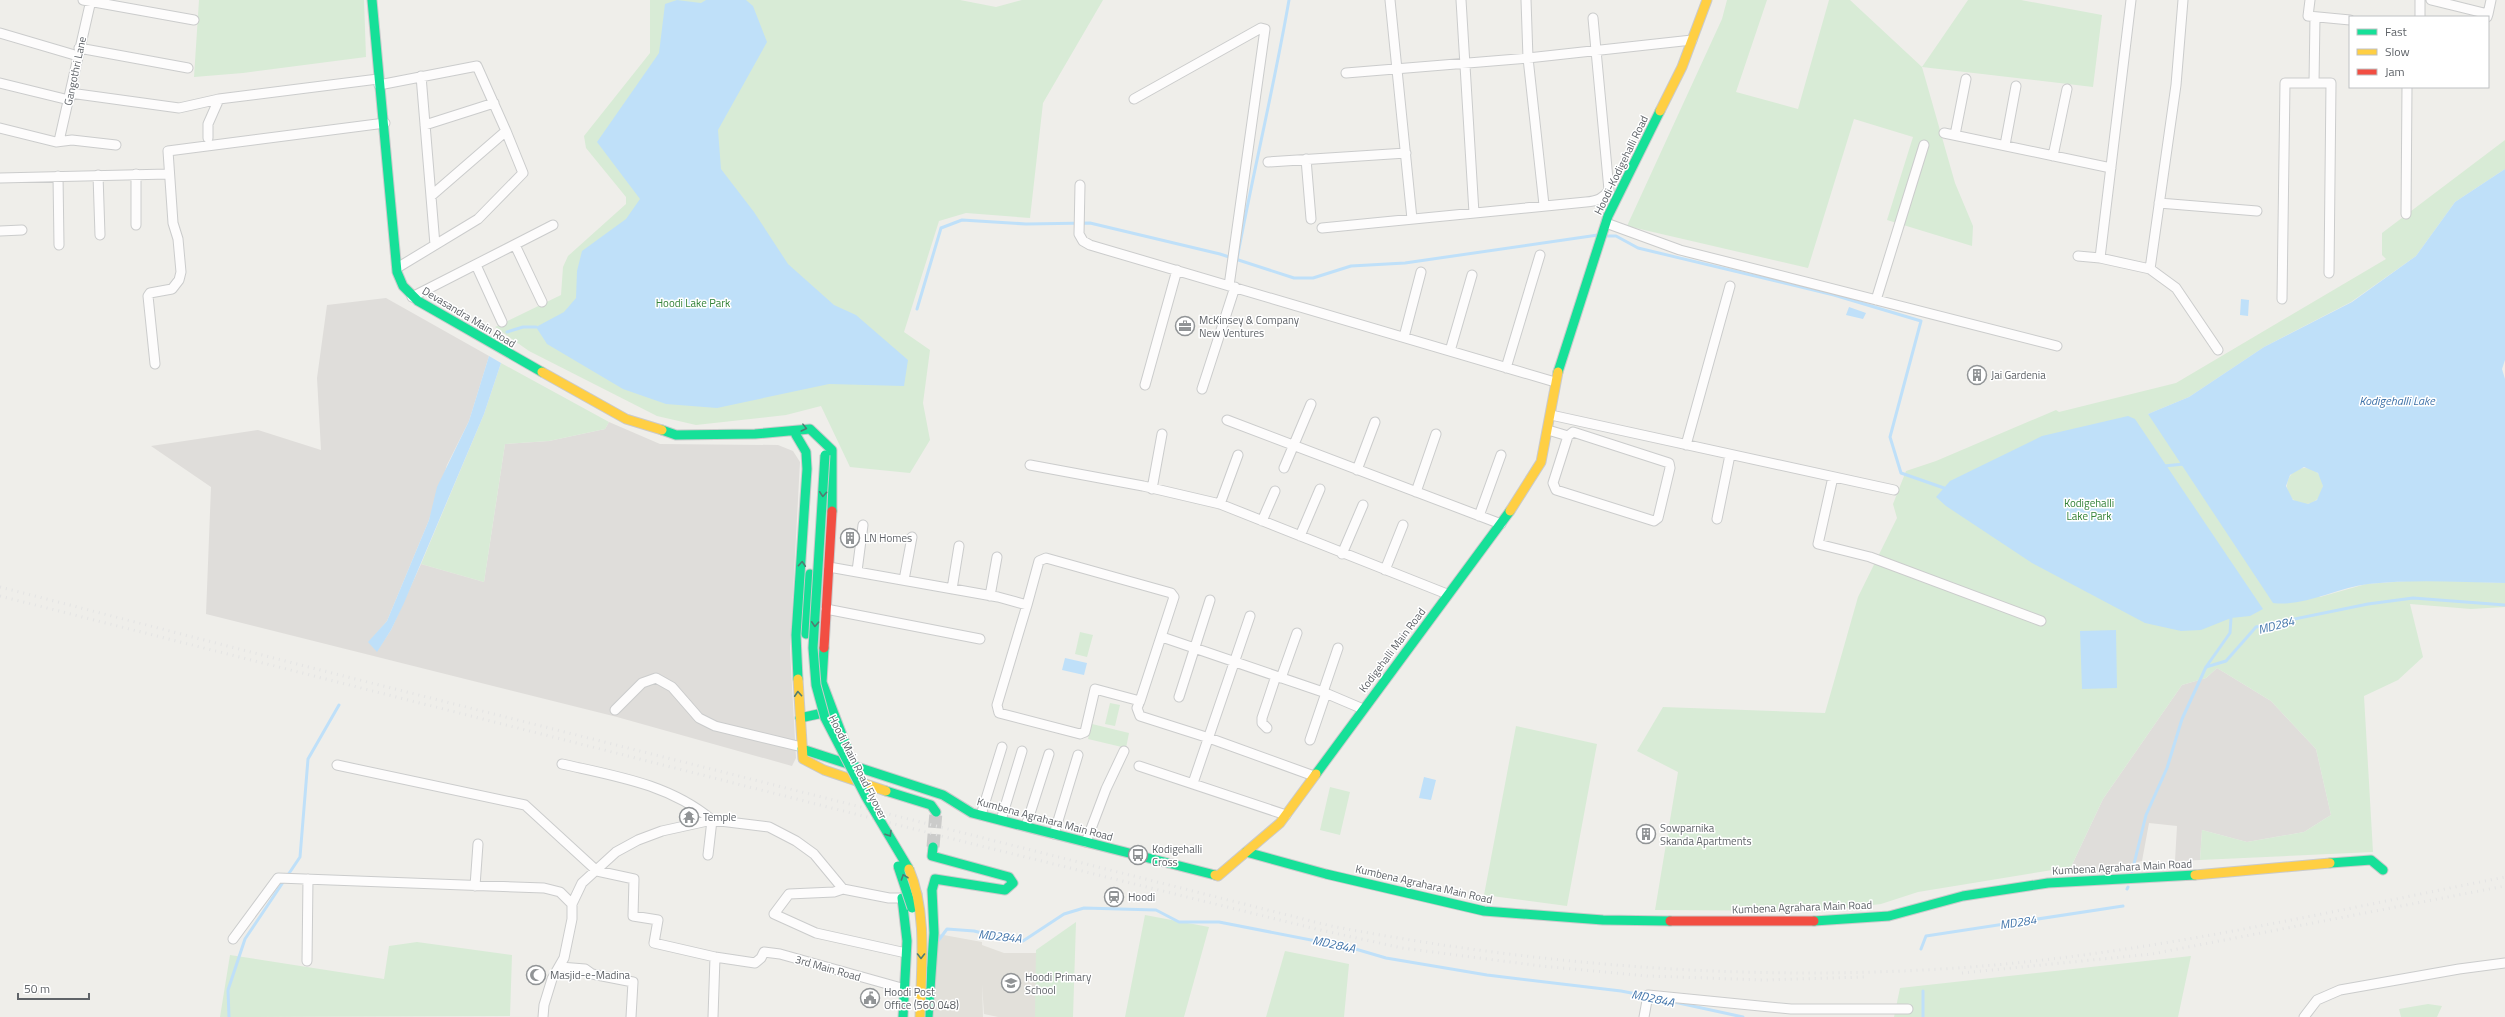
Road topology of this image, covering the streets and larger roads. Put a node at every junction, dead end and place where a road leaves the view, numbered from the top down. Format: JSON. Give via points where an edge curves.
{"nodes":[{"id":1,"x":372,"y":0,"type":"edge"},
{"id":2,"x":1390,"y":0,"type":"edge"},
{"id":3,"x":1461,"y":0,"type":"edge"},
{"id":4,"x":1526,"y":0,"type":"edge"},
{"id":5,"x":1707,"y":0,"type":"edge"},
{"id":6,"x":2131,"y":0,"type":"edge"},
{"id":7,"x":2183,"y":0,"type":"edge"},
{"id":8,"x":2310,"y":0,"type":"edge"},
{"id":9,"x":2420,"y":0,"type":"edge"},
{"id":10,"x":2432,"y":0,"type":"edge"},
{"id":11,"x":2491,"y":0,"type":"edge"},
{"id":12,"x":88,"y":1,"type":"edge"},
{"id":13,"x":2488,"y":15,"type":"edge"},
{"id":14,"x":2420,"y":16,"type":"edge"},
{"id":15,"x":2315,"y":17,"type":"junction"},
{"id":16,"x":1593,"y":18,"type":"dead end"},
{"id":17,"x":194,"y":20,"type":"dead end"},
{"id":18,"x":2349,"y":20,"type":"edge"},
{"id":19,"x":0,"y":33,"type":"edge"},
{"id":20,"x":1692,"y":40,"type":"junction"},
{"id":21,"x":1596,"y":49,"type":"junction"},
{"id":22,"x":78,"y":52,"type":"junction"},
{"id":23,"x":1528,"y":58,"type":"junction"},
{"id":24,"x":1464,"y":62,"type":"junction"},
{"id":25,"x":1397,"y":67,"type":"junction"},
{"id":26,"x":188,"y":68,"type":"dead end"},
{"id":27,"x":1346,"y":73,"type":"dead end"},
{"id":28,"x":421,"y":76,"type":"junction"},
{"id":29,"x":1966,"y":79,"type":"dead end"},
{"id":30,"x":379,"y":82,"type":"junction"},
{"id":31,"x":2314,"y":83,"type":"junction"},
{"id":32,"x":0,"y":84,"type":"edge"},
{"id":33,"x":2016,"y":86,"type":"dead end"},
{"id":34,"x":2407,"y":88,"type":"edge"},
{"id":35,"x":2067,"y":89,"type":"dead end"},
{"id":36,"x":70,"y":97,"type":"junction"},
{"id":37,"x":1134,"y":99,"type":"dead end"},
{"id":38,"x":220,"y":100,"type":"junction"},
{"id":39,"x":494,"y":103,"type":"junction"},
{"id":40,"x":385,"y":123,"type":"junction"},
{"id":41,"x":425,"y":125,"type":"junction"},
{"id":42,"x":0,"y":128,"type":"edge"},
{"id":43,"x":506,"y":131,"type":"junction"},
{"id":44,"x":1944,"y":132,"type":"dead end"},
{"id":45,"x":1955,"y":135,"type":"junction"},
{"id":46,"x":208,"y":138,"type":"dead end"},
{"id":47,"x":59,"y":141,"type":"junction"},
{"id":48,"x":116,"y":145,"type":"dead end"},
{"id":49,"x":1924,"y":145,"type":"dead end"},
{"id":50,"x":2005,"y":146,"type":"junction"},
{"id":51,"x":1406,"y":153,"type":"junction"},
{"id":52,"x":2053,"y":156,"type":"junction"},
{"id":53,"x":1306,"y":159,"type":"junction"},
{"id":54,"x":1268,"y":162,"type":"dead end"},
{"id":55,"x":2110,"y":168,"type":"junction"},
{"id":56,"x":136,"y":174,"type":"junction"},
{"id":57,"x":168,"y":174,"type":"junction"},
{"id":58,"x":98,"y":175,"type":"junction"},
{"id":59,"x":58,"y":176,"type":"junction"},
{"id":60,"x":0,"y":178,"type":"edge"},
{"id":61,"x":1080,"y":184,"type":"dead end"},
{"id":62,"x":431,"y":196,"type":"junction"},
{"id":63,"x":2159,"y":203,"type":"junction"},
{"id":64,"x":1544,"y":205,"type":"junction"},
{"id":65,"x":2257,"y":211,"type":"dead end"},
{"id":66,"x":1474,"y":212,"type":"junction"},
{"id":67,"x":2406,"y":214,"type":"dead end"},
{"id":68,"x":1412,"y":219,"type":"junction"},
{"id":69,"x":1311,"y":220,"type":"dead end"},
{"id":70,"x":136,"y":225,"type":"dead end"},
{"id":71,"x":552,"y":226,"type":"dead end"},
{"id":72,"x":1322,"y":228,"type":"dead end"},
{"id":73,"x":22,"y":230,"type":"dead end"},
{"id":74,"x":0,"y":231,"type":"edge"},
{"id":75,"x":1604,"y":231,"type":"junction"},
{"id":76,"x":100,"y":235,"type":"dead end"},
{"id":77,"x":59,"y":245,"type":"dead end"},
{"id":78,"x":435,"y":245,"type":"junction"},
{"id":79,"x":515,"y":245,"type":"junction"},
{"id":80,"x":1540,"y":255,"type":"dead end"},
{"id":81,"x":2078,"y":256,"type":"dead end"},
{"id":82,"x":2100,"y":258,"type":"junction"},
{"id":83,"x":476,"y":265,"type":"junction"},
{"id":84,"x":396,"y":268,"type":"junction"},
{"id":85,"x":2150,"y":269,"type":"junction"},
{"id":86,"x":1178,"y":270,"type":"junction"},
{"id":87,"x":1421,"y":272,"type":"dead end"},
{"id":88,"x":2329,"y":273,"type":"dead end"},
{"id":89,"x":1472,"y":275,"type":"dead end"},
{"id":90,"x":1730,"y":286,"type":"dead end"},
{"id":91,"x":1232,"y":287,"type":"junction"},
{"id":92,"x":412,"y":297,"type":"junction"},
{"id":93,"x":1876,"y":300,"type":"junction"},
{"id":94,"x":2282,"y":300,"type":"dead end"},
{"id":95,"x":542,"y":302,"type":"dead end"},
{"id":96,"x":502,"y":322,"type":"dead end"},
{"id":97,"x":1404,"y":337,"type":"junction"},
{"id":98,"x":2057,"y":346,"type":"dead end"},
{"id":99,"x":2218,"y":350,"type":"dead end"},
{"id":100,"x":1450,"y":351,"type":"junction"},
{"id":101,"x":155,"y":364,"type":"dead end"},
{"id":102,"x":1506,"y":368,"type":"junction"},
{"id":103,"x":1555,"y":382,"type":"junction"},
{"id":104,"x":1145,"y":385,"type":"dead end"},
{"id":105,"x":1202,"y":389,"type":"dead end"},
{"id":106,"x":1310,"y":404,"type":"dead end"},
{"id":107,"x":1551,"y":415,"type":"junction"},
{"id":108,"x":1227,"y":420,"type":"dead end"},
{"id":109,"x":1375,"y":422,"type":"dead end"},
{"id":110,"x":786,"y":429,"type":"junction"},
{"id":111,"x":1548,"y":430,"type":"junction"},
{"id":112,"x":1162,"y":434,"type":"dead end"},
{"id":113,"x":1436,"y":434,"type":"dead end"},
{"id":114,"x":799,"y":436,"type":"junction"},
{"id":115,"x":1568,"y":436,"type":"junction"},
{"id":116,"x":820,"y":438,"type":"junction"},
{"id":117,"x":1686,"y":445,"type":"junction"},
{"id":118,"x":1293,"y":446,"type":"junction"},
{"id":119,"x":1238,"y":455,"type":"dead end"},
{"id":120,"x":1501,"y":455,"type":"dead end"},
{"id":121,"x":1730,"y":455,"type":"junction"},
{"id":122,"x":1030,"y":465,"type":"dead end"},
{"id":123,"x":1284,"y":468,"type":"dead end"},
{"id":124,"x":1357,"y":470,"type":"junction"},
{"id":125,"x":1833,"y":477,"type":"junction"},
{"id":126,"x":1152,"y":489,"type":"junction"},
{"id":127,"x":1320,"y":489,"type":"dead end"},
{"id":128,"x":1894,"y":490,"type":"dead end"},
{"id":129,"x":1274,"y":491,"type":"dead end"},
{"id":130,"x":1416,"y":492,"type":"junction"},
{"id":131,"x":1220,"y":504,"type":"junction"},
{"id":132,"x":1363,"y":505,"type":"dead end"},
{"id":133,"x":1479,"y":516,"type":"junction"},
{"id":134,"x":1717,"y":519,"type":"dead end"},
{"id":135,"x":1262,"y":521,"type":"junction"},
{"id":136,"x":1501,"y":524,"type":"junction"},
{"id":137,"x":863,"y":525,"type":"dead end"},
{"id":138,"x":1403,"y":525,"type":"dead end"},
{"id":139,"x":1300,"y":536,"type":"junction"},
{"id":140,"x":912,"y":537,"type":"dead end"},
{"id":141,"x":959,"y":546,"type":"dead end"},
{"id":142,"x":1342,"y":554,"type":"junction"},
{"id":143,"x":997,"y":557,"type":"dead end"},
{"id":144,"x":829,"y":567,"type":"junction"},
{"id":145,"x":1385,"y":570,"type":"junction"},
{"id":146,"x":857,"y":571,"type":"junction"},
{"id":147,"x":904,"y":580,"type":"junction"},
{"id":148,"x":952,"y":589,"type":"junction"},
{"id":149,"x":1447,"y":594,"type":"junction"},
{"id":150,"x":990,"y":596,"type":"junction"},
{"id":151,"x":1210,"y":600,"type":"dead end"},
{"id":152,"x":1027,"y":605,"type":"junction"},
{"id":153,"x":826,"y":609,"type":"junction"},
{"id":154,"x":1250,"y":616,"type":"dead end"},
{"id":155,"x":2041,"y":621,"type":"dead end"},
{"id":156,"x":1297,"y":633,"type":"dead end"},
{"id":157,"x":1162,"y":637,"type":"junction"},
{"id":158,"x":980,"y":639,"type":"dead end"},
{"id":159,"x":1338,"y":648,"type":"dead end"},
{"id":160,"x":1194,"y":649,"type":"junction"},
{"id":161,"x":1234,"y":662,"type":"junction"},
{"id":162,"x":1278,"y":677,"type":"junction"},
{"id":163,"x":1324,"y":692,"type":"junction"},
{"id":164,"x":1179,"y":697,"type":"dead end"},
{"id":165,"x":1140,"y":701,"type":"junction"},
{"id":166,"x":1363,"y":709,"type":"junction"},
{"id":167,"x":615,"y":710,"type":"dead end"},
{"id":168,"x":832,"y":711,"type":"junction"},
{"id":169,"x":800,"y":718,"type":"junction"},
{"id":170,"x":1267,"y":728,"type":"dead end"},
{"id":171,"x":1209,"y":738,"type":"junction"},
{"id":172,"x":1310,"y":740,"type":"dead end"},
{"id":173,"x":802,"y":748,"type":"junction"},
{"id":174,"x":1002,"y":748,"type":"dead end"},
{"id":175,"x":1022,"y":751,"type":"dead end"},
{"id":176,"x":1124,"y":751,"type":"dead end"},
{"id":177,"x":1049,"y":754,"type":"dead end"},
{"id":178,"x":1078,"y":755,"type":"dead end"},
{"id":179,"x":562,"y":764,"type":"dead end"},
{"id":180,"x":337,"y":765,"type":"dead end"},
{"id":181,"x":1139,"y":766,"type":"dead end"},
{"id":182,"x":857,"y":767,"type":"junction"},
{"id":183,"x":1314,"y":776,"type":"junction"},
{"id":184,"x":1193,"y":783,"type":"junction"},
{"id":185,"x":936,"y":812,"type":"dead end"},
{"id":186,"x":1286,"y":814,"type":"junction"},
{"id":187,"x":980,"y":815,"type":"junction"},
{"id":188,"x":712,"y":820,"type":"junction"},
{"id":189,"x":1001,"y":820,"type":"junction"},
{"id":190,"x":1026,"y":826,"type":"junction"},
{"id":191,"x":1054,"y":834,"type":"junction"},
{"id":192,"x":1086,"y":842,"type":"junction"},
{"id":193,"x":478,"y":844,"type":"dead end"},
{"id":194,"x":933,"y":847,"type":"tunnel mouth"},
{"id":195,"x":1246,"y":852,"type":"junction"},
{"id":196,"x":708,"y":855,"type":"dead end"},
{"id":197,"x":2383,"y":870,"type":"dead end"},
{"id":198,"x":597,"y":871,"type":"junction"},
{"id":199,"x":1218,"y":876,"type":"joint"},
{"id":200,"x":308,"y":879,"type":"junction"},
{"id":201,"x":475,"y":886,"type":"junction"},
{"id":202,"x":843,"y":889,"type":"junction"},
{"id":203,"x":932,"y":890,"type":"junction"},
{"id":204,"x":902,"y":898,"type":"junction"},
{"id":205,"x":572,"y":904,"type":"junction"},
{"id":206,"x":233,"y":939,"type":"dead end"},
{"id":207,"x":906,"y":953,"type":"junction"},
{"id":208,"x":715,"y":958,"type":"junction"},
{"id":209,"x":307,"y":961,"type":"dead end"},
{"id":210,"x":2505,"y":963,"type":"edge"},
{"id":211,"x":560,"y":966,"type":"junction"},
{"id":212,"x":906,"y":989,"type":"junction"},
{"id":213,"x":1908,"y":1009,"type":"dead end"},
{"id":214,"x":543,"y":1017,"type":"edge"},
{"id":215,"x":631,"y":1017,"type":"edge"},
{"id":216,"x":713,"y":1017,"type":"edge"},
{"id":217,"x":903,"y":1017,"type":"edge"},
{"id":218,"x":909,"y":1017,"type":"edge"},
{"id":219,"x":920,"y":1017,"type":"edge"},
{"id":220,"x":928,"y":1017,"type":"edge"},
{"id":221,"x":1644,"y":1017,"type":"edge"},
{"id":222,"x":2304,"y":1017,"type":"edge"}],
"edges":[{"from":1,"to":30,"type":"street","name":"Devasandra Main Road"},
{"from":2,"to":25,"type":"street"},
{"from":3,"to":24,"type":"street"},
{"from":4,"to":23,"type":"street"},
{"from":5,"to":20,"type":"street","name":"Hoodi-Kodigehalli Road"},
{"from":6,"to":55,"type":"street"},
{"from":7,"to":63,"type":"street","via":[[2176,85]]},
{"from":8,"to":15,"type":"street","via":[[2308,16]]},
{"from":9,"to":14,"type":"street"},
{"from":10,"to":13,"type":"street"},
{"from":11,"to":13,"type":"street"},
{"from":12,"to":17,"type":"street"},
{"from":12,"to":22,"type":"street","name":"Gangothri Lane"},
{"from":15,"to":18,"type":"street"},
{"from":15,"to":31,"type":"street"},
{"from":16,"to":21,"type":"street"},
{"from":19,"to":22,"type":"street"},
{"from":20,"to":21,"type":"street"},
{"from":20,"to":75,"type":"street","name":"Hoodi-Kodigehalli Road","via":[[1682,67]]},
{"from":21,"to":23,"type":"street"},
{"from":21,"to":64,"type":"street","via":[[1610,190],[1598,200]]},
{"from":22,"to":26,"type":"street"},
{"from":22,"to":36,"type":"street","name":"Gangothri Lane"},
{"from":23,"to":24,"type":"street"},
{"from":23,"to":64,"type":"street"},
{"from":24,"to":25,"type":"street"},
{"from":24,"to":66,"type":"street"},
{"from":25,"to":27,"type":"street"},
{"from":25,"to":51,"type":"street"},
{"from":28,"to":30,"type":"street"},
{"from":28,"to":39,"type":"street","via":[[477,66]]},
{"from":28,"to":41,"type":"street"},
{"from":29,"to":45,"type":"street"},
{"from":30,"to":38,"type":"street"},
{"from":30,"to":40,"type":"street","name":"Devasandra Main Road"},
{"from":31,"to":88,"type":"street","via":[[2332,83]]},
{"from":31,"to":94,"type":"street","via":[[2285,83]]},
{"from":32,"to":36,"type":"street"},
{"from":33,"to":50,"type":"street"},
{"from":34,"to":67,"type":"street"},
{"from":35,"to":52,"type":"street"},
{"from":36,"to":38,"type":"street","via":[[180,108]]},
{"from":36,"to":47,"type":"street","name":"Gangothri Lane"},
{"from":37,"to":91,"type":"street","via":[[1261,28],[1265,29],[1231,269]]},
{"from":38,"to":46,"type":"street","via":[[208,124]]},
{"from":39,"to":41,"type":"street"},
{"from":39,"to":43,"type":"street"},
{"from":40,"to":57,"type":"street","via":[[168,151]]},
{"from":40,"to":84,"type":"street","name":"Devasandra Main Road"},
{"from":41,"to":62,"type":"street"},
{"from":42,"to":47,"type":"street"},
{"from":43,"to":62,"type":"street"},
{"from":43,"to":78,"type":"street","via":[[523,173],[478,219]]},
{"from":44,"to":45,"type":"street"},
{"from":45,"to":50,"type":"street"},
{"from":47,"to":48,"type":"street"},
{"from":49,"to":93,"type":"street"},
{"from":50,"to":52,"type":"street"},
{"from":51,"to":53,"type":"street"},
{"from":51,"to":68,"type":"street"},
{"from":52,"to":55,"type":"street"},
{"from":53,"to":54,"type":"street"},
{"from":53,"to":69,"type":"street"},
{"from":55,"to":82,"type":"street"},
{"from":56,"to":57,"type":"street"},
{"from":56,"to":58,"type":"street"},
{"from":56,"to":70,"type":"street"},
{"from":57,"to":101,"type":"street","via":[[180,272],[172,289],[150,293],[148,296]]},
{"from":58,"to":59,"type":"street"},
{"from":58,"to":76,"type":"street"},
{"from":59,"to":60,"type":"street"},
{"from":59,"to":77,"type":"street"},
{"from":61,"to":86,"type":"street","via":[[1078,230],[1083,241]]},
{"from":62,"to":78,"type":"street"},
{"from":63,"to":65,"type":"street"},
{"from":63,"to":85,"type":"street"},
{"from":64,"to":66,"type":"street"},
{"from":66,"to":68,"type":"street"},
{"from":68,"to":72,"type":"street"},
{"from":71,"to":79,"type":"street"},
{"from":73,"to":74,"type":"street"},
{"from":75,"to":93,"type":"street"},
{"from":75,"to":103,"type":"street","name":"Hoodi-Kodigehalli Road"},
{"from":78,"to":84,"type":"street"},
{"from":79,"to":83,"type":"street"},
{"from":79,"to":95,"type":"street"},
{"from":80,"to":102,"type":"street"},
{"from":81,"to":82,"type":"street"},
{"from":82,"to":85,"type":"street"},
{"from":83,"to":92,"type":"street"},
{"from":83,"to":96,"type":"street"},
{"from":84,"to":92,"type":"street","name":"Devasandra Main Road","via":[[403,286]]},
{"from":85,"to":99,"type":"street","via":[[2176,288]]},
{"from":86,"to":91,"type":"street"},
{"from":86,"to":104,"type":"street"},
{"from":87,"to":97,"type":"street"},
{"from":89,"to":100,"type":"street"},
{"from":90,"to":117,"type":"street"},
{"from":91,"to":97,"type":"street"},
{"from":91,"to":105,"type":"street"},
{"from":92,"to":110,"type":"street","name":"Devasandra Main Road","via":[[619,415],[653,429],[676,436]]},
{"from":93,"to":98,"type":"street"},
{"from":97,"to":100,"type":"street"},
{"from":100,"to":102,"type":"street"},
{"from":102,"to":103,"type":"street"},
{"from":103,"to":107,"type":"street","name":"Hoodi-Kodigehalli Road"},
{"from":106,"to":118,"type":"street"},
{"from":107,"to":111,"type":"street","name":"Kodigehalli Main Road"},
{"from":107,"to":117,"type":"street"},
{"from":108,"to":118,"type":"street"},
{"from":109,"to":124,"type":"street"},
{"from":110,"to":114,"type":"street"},
{"from":110,"to":116,"type":"street","name":"Devasandra Main Road","one_way":true,"via":[[810,429]]},
{"from":111,"to":115,"type":"street"},
{"from":111,"to":136,"type":"street","name":"Kodigehalli Main Road","via":[[1541,462]]},
{"from":112,"to":126,"type":"street"},
{"from":113,"to":130,"type":"street"},
{"from":169,"to":114,"type":"street","one_way":true,"via":[[796,635],[808,468],[806,452]]},
{"from":218,"to":114,"type":"street","name":"Hoodi Main Road Flyover","one_way":true,"bridge":true,"via":[[912,912],[910,896],[902,871],[859,799],[826,736],[812,702],[806,672],[816,468],[815,451]]},
{"from":115,"to":115,"type":"street","via":[[1573,432],[1669,464],[1658,518],[1654,521],[1556,490],[1553,483]]},
{"from":116,"to":144,"type":"street","name":"Devasandra Main Road","via":[[832,450],[834,460]]},
{"from":116,"to":219,"type":"street","name":"Hoodi Main Road Flyover","one_way":true,"bridge":true,"via":[[825,455],[813,648],[816,685],[825,718],[866,797],[908,866],[916,885],[921,928]]},
{"from":117,"to":121,"type":"street"},
{"from":118,"to":123,"type":"street"},
{"from":118,"to":124,"type":"street"},
{"from":119,"to":131,"type":"street"},
{"from":120,"to":133,"type":"street"},
{"from":121,"to":125,"type":"street"},
{"from":121,"to":134,"type":"street"},
{"from":122,"to":126,"type":"street"},
{"from":124,"to":130,"type":"street"},
{"from":125,"to":128,"type":"street"},
{"from":125,"to":155,"type":"street","via":[[1818,544],[1870,557]]},
{"from":126,"to":131,"type":"street"},
{"from":127,"to":139,"type":"street"},
{"from":129,"to":135,"type":"street"},
{"from":130,"to":133,"type":"street"},
{"from":131,"to":135,"type":"street"},
{"from":132,"to":142,"type":"street"},
{"from":133,"to":136,"type":"street"},
{"from":135,"to":139,"type":"street"},
{"from":136,"to":149,"type":"street","name":"Kodigehalli Main Road"},
{"from":137,"to":146,"type":"street"},
{"from":138,"to":145,"type":"street"},
{"from":139,"to":142,"type":"street"},
{"from":140,"to":147,"type":"street"},
{"from":141,"to":148,"type":"street"},
{"from":142,"to":145,"type":"street"},
{"from":143,"to":150,"type":"street"},
{"from":144,"to":146,"type":"street"},
{"from":144,"to":153,"type":"street","name":"Devasandra Main Road"},
{"from":145,"to":149,"type":"street"},
{"from":146,"to":147,"type":"street"},
{"from":147,"to":148,"type":"street"},
{"from":148,"to":150,"type":"street"},
{"from":149,"to":166,"type":"street","name":"Kodigehalli Main Road"},
{"from":150,"to":152,"type":"street"},
{"from":151,"to":160,"type":"street"},
{"from":152,"to":157,"type":"street","via":[[1039,561],[1046,558],[1173,594]]},
{"from":152,"to":165,"type":"street","via":[[996,705],[999,714],[1080,734],[1085,732],[1095,690]]},
{"from":153,"to":158,"type":"street"},
{"from":153,"to":168,"type":"street","name":"Devasandra Main Road","via":[[822,682]]},
{"from":154,"to":161,"type":"street"},
{"from":156,"to":162,"type":"street"},
{"from":157,"to":160,"type":"street"},
{"from":157,"to":165,"type":"street"},
{"from":159,"to":163,"type":"street"},
{"from":160,"to":161,"type":"street"},
{"from":160,"to":164,"type":"street"},
{"from":161,"to":162,"type":"street"},
{"from":161,"to":171,"type":"street"},
{"from":162,"to":163,"type":"street"},
{"from":162,"to":170,"type":"street","via":[[1262,718],[1262,723]]},
{"from":163,"to":166,"type":"street"},
{"from":163,"to":172,"type":"street"},
{"from":165,"to":171,"type":"street","via":[[1137,708],[1140,716]]},
{"from":166,"to":183,"type":"street","name":"Kodigehalli Main Road"},
{"from":167,"to":173,"type":"street","via":[[642,683],[656,678],[672,687],[699,718],[710,724]]},
{"from":168,"to":169,"type":"street"},
{"from":168,"to":182,"type":"street","name":"Devasandra Main Road"},
{"from":169,"to":173,"type":"street"},
{"from":171,"to":183,"type":"street"},
{"from":171,"to":184,"type":"street"},
{"from":173,"to":182,"type":"street","name":"Kumbena Agrahara Main Road"},
{"from":173,"to":185,"type":"street","via":[[806,763],[931,805]]},
{"from":174,"to":187,"type":"street"},
{"from":175,"to":189,"type":"street"},
{"from":176,"to":192,"type":"street"},
{"from":177,"to":190,"type":"street"},
{"from":178,"to":191,"type":"street"},
{"from":179,"to":188,"type":"street","via":[[643,782],[693,805]]},
{"from":180,"to":198,"type":"street","via":[[525,805]]},
{"from":181,"to":184,"type":"street"},
{"from":182,"to":187,"type":"street","name":"Kumbena Agrahara Main Road","via":[[943,795],[972,813]]},
{"from":183,"to":186,"type":"street","name":"Kodigehalli Main Road"},
{"from":184,"to":186,"type":"street"},
{"from":186,"to":195,"type":"street","name":"Kodigehalli Main Road"},
{"from":187,"to":189,"type":"street","name":"Kumbena Agrahara Main Road"},
{"from":188,"to":196,"type":"street"},
{"from":188,"to":198,"type":"street","via":[[683,825],[638,840],[616,852]]},
{"from":188,"to":202,"type":"street","via":[[769,827],[796,841],[814,854]]},
{"from":189,"to":190,"type":"street","name":"Kumbena Agrahara Main Road"},
{"from":190,"to":191,"type":"street","name":"Kumbena Agrahara Main Road"},
{"from":191,"to":192,"type":"street","name":"Kumbena Agrahara Main Road"},
{"from":192,"to":199,"type":"street","name":"Kumbena Agrahara Main Road"},
{"from":193,"to":201,"type":"street"},
{"from":194,"to":203,"type":"street","via":[[932,856],[1009,877],[1013,883],[1005,890],[935,879]]},
{"from":195,"to":197,"type":"street","name":"Kumbena Agrahara Main Road","via":[[1484,912],[1603,920],[1845,920],[1889,916],[1963,896],[2048,884],[2371,860]]},
{"from":195,"to":199,"type":"street","name":"Kodigehalli Main Road"},
{"from":198,"to":205,"type":"street","via":[[582,884]]},
{"from":198,"to":208,"type":"street","via":[[634,879],[633,916],[658,920],[654,943]]},
{"from":200,"to":201,"type":"street"},
{"from":200,"to":206,"type":"street","via":[[278,878]]},
{"from":200,"to":209,"type":"street"},
{"from":201,"to":205,"type":"street","via":[[544,888],[560,892]]},
{"from":202,"to":204,"type":"street"},
{"from":202,"to":207,"type":"street","via":[[834,892],[789,894],[774,914],[816,934]]},
{"from":203,"to":204,"type":"street"},
{"from":203,"to":220,"type":"street","via":[[934,933]]},
{"from":204,"to":207,"type":"street","via":[[906,916]]},
{"from":205,"to":211,"type":"street","via":[[572,919]]},
{"from":207,"to":212,"type":"street"},
{"from":208,"to":212,"type":"street","name":"3rd Main Road","via":[[755,963],[764,952],[780,954]]},
{"from":208,"to":216,"type":"street"},
{"from":210,"to":222,"type":"street","via":[[2340,990],[2317,1000]]},
{"from":211,"to":214,"type":"street","via":[[552,979]]},
{"from":211,"to":215,"type":"street","via":[[585,969],[592,974],[633,982]]},
{"from":212,"to":217,"type":"street"},
{"from":213,"to":221,"type":"street","via":[[1791,1009],[1648,995]]}]}
